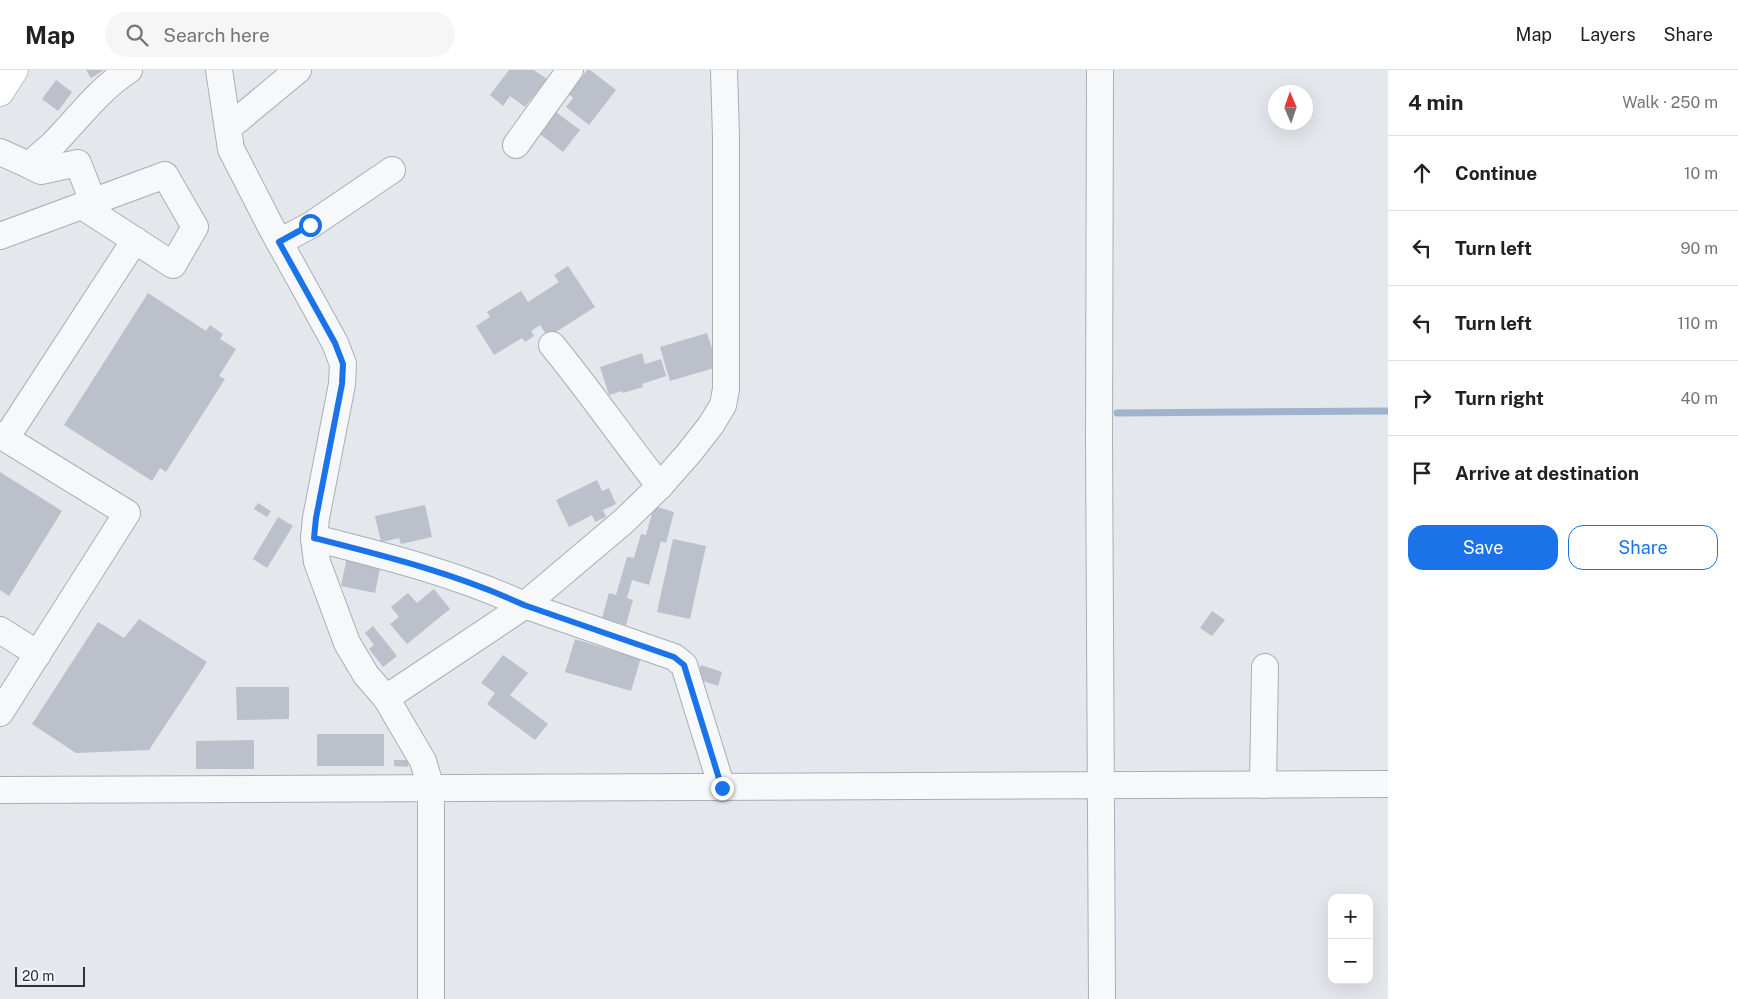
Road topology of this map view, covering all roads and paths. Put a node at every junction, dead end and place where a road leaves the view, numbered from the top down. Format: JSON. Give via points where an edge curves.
{"nodes":[{"id":1,"x":14,"y":70,"type":"edge"},
{"id":2,"x":129,"y":70,"type":"edge"},
{"id":3,"x":220,"y":70,"type":"edge"},
{"id":4,"x":298,"y":70,"type":"edge"},
{"id":5,"x":570,"y":70,"type":"edge"},
{"id":6,"x":724,"y":70,"type":"edge"},
{"id":7,"x":1100,"y":70,"type":"edge"},
{"id":8,"x":0,"y":92,"type":"edge"},
{"id":9,"x":228,"y":128,"type":"junction"},
{"id":10,"x":516,"y":145,"type":"dead end"},
{"id":11,"x":0,"y":152,"type":"edge"},
{"id":12,"x":29,"y":165,"type":"junction"},
{"id":13,"x":392,"y":170,"type":"dead end"},
{"id":14,"x":88,"y":204,"type":"junction"},
{"id":15,"x":0,"y":236,"type":"edge"},
{"id":16,"x":135,"y":240,"type":"junction"},
{"id":17,"x":279,"y":242,"type":"junction"},
{"id":18,"x":552,"y":345,"type":"dead end"},
{"id":19,"x":3,"y":436,"type":"edge"},
{"id":20,"x":660,"y":486,"type":"junction"},
{"id":21,"x":314,"y":538,"type":"junction"},
{"id":22,"x":524,"y":605,"type":"junction"},
{"id":23,"x":0,"y":630,"type":"edge"},
{"id":24,"x":38,"y":654,"type":"junction"},
{"id":25,"x":1265,"y":667,"type":"dead end"},
{"id":26,"x":386,"y":698,"type":"junction"},
{"id":27,"x":0,"y":712,"type":"edge"},
{"id":28,"x":1388,"y":784,"type":"edge"},
{"id":29,"x":1263,"y":785,"type":"junction"},
{"id":30,"x":1101,"y":786,"type":"junction"},
{"id":31,"x":431,"y":788,"type":"junction"},
{"id":32,"x":722,"y":788,"type":"junction"},
{"id":33,"x":0,"y":790,"type":"edge"},
{"id":34,"x":432,"y":999,"type":"edge"},
{"id":35,"x":1102,"y":999,"type":"edge"}],
"edges":[{"from":1,"to":8,"type":"highway"},
{"from":2,"to":12,"type":"street","via":[[94,98],[53,144]]},
{"from":3,"to":9,"type":"street"},
{"from":4,"to":9,"type":"street"},
{"from":5,"to":10,"type":"street"},
{"from":6,"to":20,"type":"street","via":[[726,389],[723,404],[711,425]]},
{"from":7,"to":30,"type":"street"},
{"from":9,"to":17,"type":"street","via":[[231,149]]},
{"from":11,"to":12,"type":"street"},
{"from":12,"to":14,"type":"street","via":[[41,171],[78,163]]},
{"from":13,"to":17,"type":"street"},
{"from":14,"to":15,"type":"street"},
{"from":14,"to":16,"type":"street"},
{"from":14,"to":16,"type":"street","via":[[165,175],[195,227],[173,265]]},
{"from":16,"to":19,"type":"street"},
{"from":17,"to":21,"type":"street","via":[[335,343],[343,364]]},
{"from":18,"to":20,"type":"street"},
{"from":19,"to":24,"type":"street","via":[[128,513]]},
{"from":20,"to":22,"type":"street","via":[[624,521]]},
{"from":21,"to":22,"type":"street","via":[[446,574]]},
{"from":21,"to":26,"type":"street","via":[[317,562],[348,643],[366,675]]},
{"from":22,"to":26,"type":"street"},
{"from":22,"to":32,"type":"street","via":[[674,657],[684,665]]},
{"from":23,"to":24,"type":"street"},
{"from":24,"to":27,"type":"street"},
{"from":25,"to":29,"type":"street"},
{"from":26,"to":31,"type":"street","via":[[423,761]]},
{"from":28,"to":29,"type":"street"},
{"from":29,"to":30,"type":"street"},
{"from":30,"to":32,"type":"street"},
{"from":30,"to":35,"type":"street"},
{"from":31,"to":32,"type":"street"},
{"from":31,"to":33,"type":"street"},
{"from":31,"to":34,"type":"street"}]}
